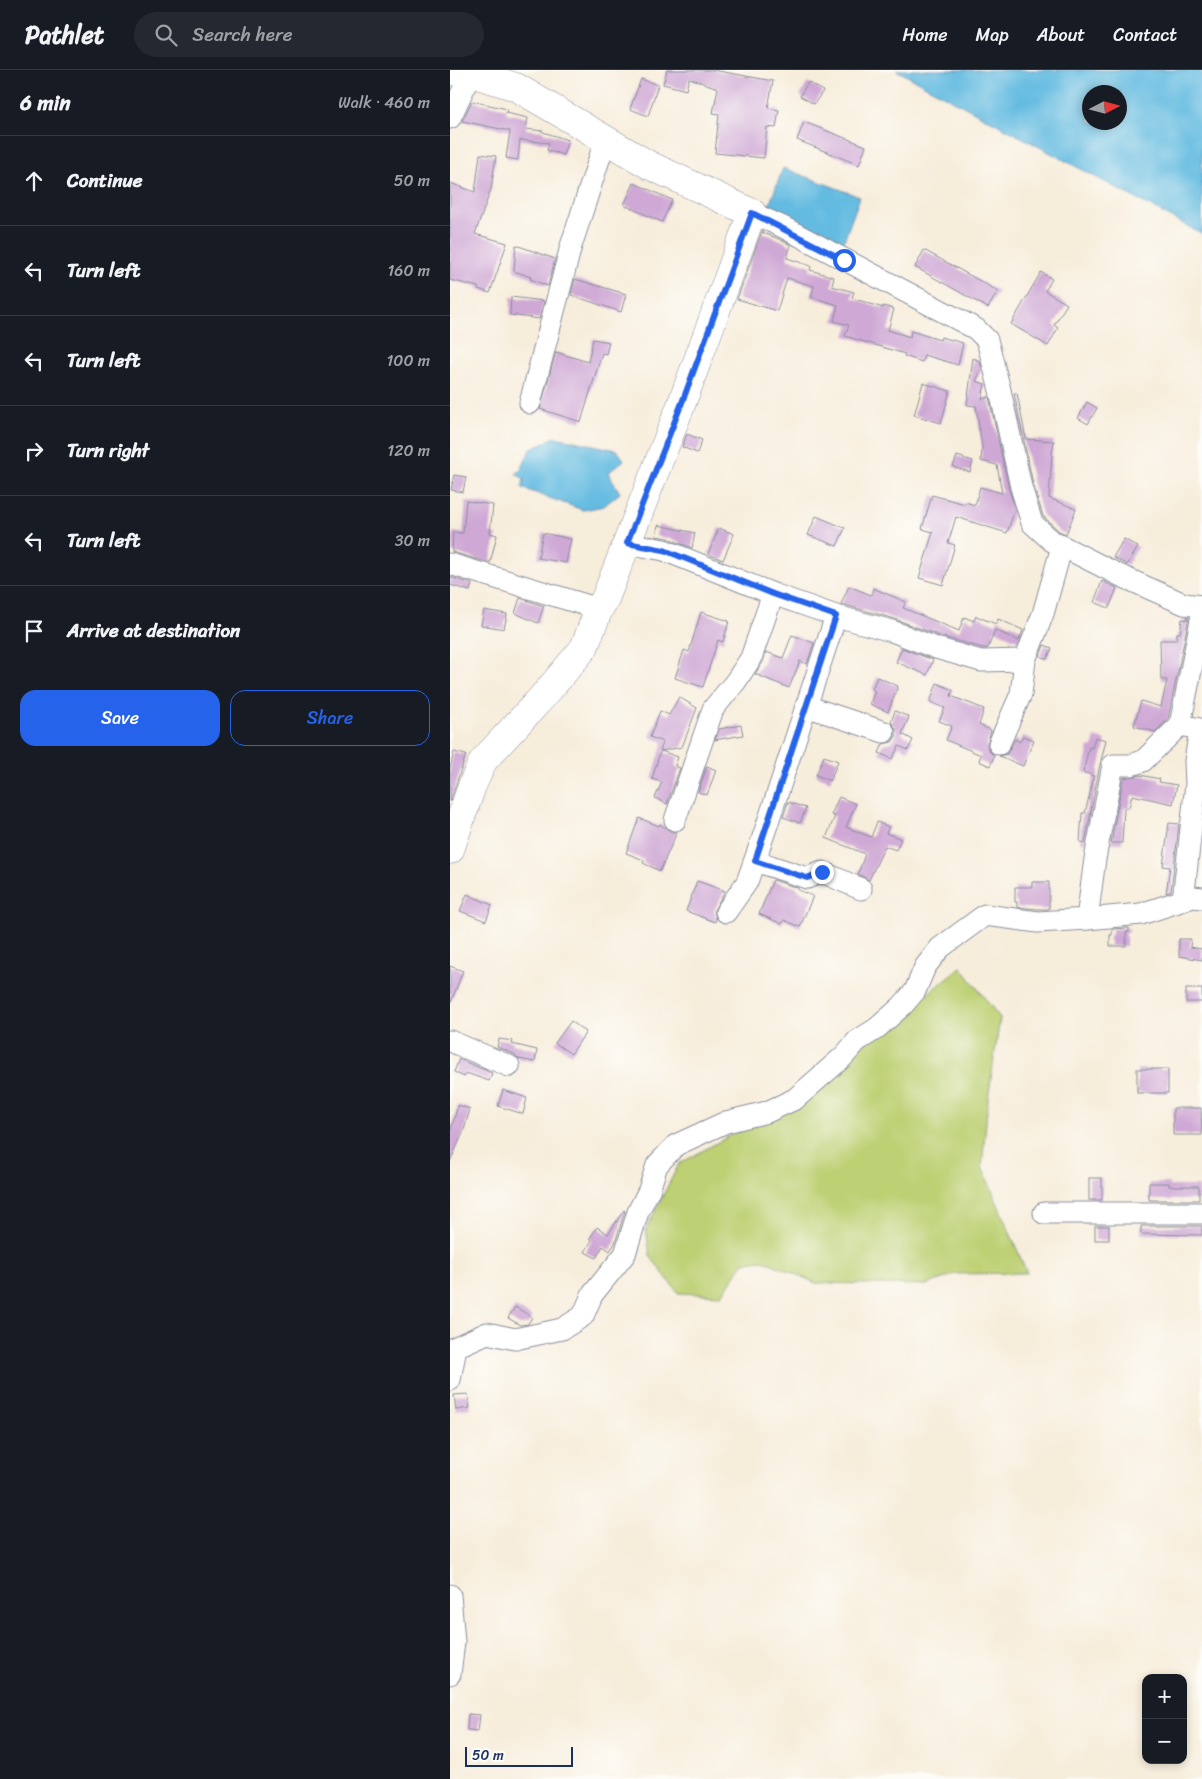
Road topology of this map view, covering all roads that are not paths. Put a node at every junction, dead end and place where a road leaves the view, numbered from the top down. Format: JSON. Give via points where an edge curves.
{"nodes":[{"id":1,"x":461,"y":72,"type":"edge"},
{"id":2,"x":504,"y":76,"type":"edge"},
{"id":3,"x":450,"y":118,"type":"edge"},
{"id":4,"x":606,"y":138,"type":"junction"},
{"id":5,"x":752,"y":213,"type":"junction"},
{"id":6,"x":530,"y":403,"type":"dead end"},
{"id":7,"x":627,"y":543,"type":"junction"},
{"id":8,"x":1062,"y":546,"type":"junction"},
{"id":9,"x":450,"y":564,"type":"edge"},
{"id":10,"x":773,"y":594,"type":"junction"},
{"id":11,"x":1193,"y":605,"type":"edge"},
{"id":12,"x":599,"y":609,"type":"junction"},
{"id":13,"x":1202,"y":615,"type":"edge"},
{"id":14,"x":836,"y":616,"type":"junction"},
{"id":15,"x":1025,"y":660,"type":"junction"},
{"id":16,"x":806,"y":706,"type":"junction"},
{"id":17,"x":1180,"y":725,"type":"junction"},
{"id":18,"x":884,"y":732,"type":"dead end"},
{"id":19,"x":999,"y":744,"type":"dead end"},
{"id":20,"x":1199,"y":785,"type":"edge"},
{"id":21,"x":675,"y":820,"type":"dead end"},
{"id":22,"x":450,"y":850,"type":"edge"},
{"id":23,"x":755,"y":861,"type":"junction"},
{"id":24,"x":861,"y":889,"type":"dead end"},
{"id":25,"x":1192,"y":899,"type":"edge"},
{"id":26,"x":726,"y":912,"type":"dead end"},
{"id":27,"x":1086,"y":919,"type":"junction"},
{"id":28,"x":450,"y":1041,"type":"edge"},
{"id":29,"x":509,"y":1066,"type":"dead end"},
{"id":30,"x":1044,"y":1213,"type":"dead end"},
{"id":31,"x":1202,"y":1213,"type":"edge"},
{"id":32,"x":450,"y":1380,"type":"edge"},
{"id":33,"x":450,"y":1595,"type":"edge"},
{"id":34,"x":450,"y":1674,"type":"edge"}],
"edges":[{"from":1,"to":2,"type":"main road"},
{"from":1,"to":3,"type":"street"},
{"from":2,"to":4,"type":"main road","via":[[516,87]]},
{"from":4,"to":5,"type":"main road","via":[[649,165]]},
{"from":4,"to":6,"type":"street","via":[[571,246]]},
{"from":5,"to":7,"type":"main road"},
{"from":5,"to":8,"type":"street","via":[[976,329],[987,340],[1032,523]]},
{"from":7,"to":10,"type":"street","via":[[664,550]]},
{"from":7,"to":12,"type":"main road"},
{"from":8,"to":11,"type":"street"},
{"from":8,"to":15,"type":"street","via":[[1043,614]]},
{"from":9,"to":12,"type":"street"},
{"from":10,"to":14,"type":"street"},
{"from":10,"to":21,"type":"street","via":[[751,658],[714,709]]},
{"from":12,"to":22,"type":"main road","via":[[584,648],[482,761]]},
{"from":13,"to":17,"type":"street"},
{"from":14,"to":15,"type":"street","via":[[980,661]]},
{"from":14,"to":16,"type":"street"},
{"from":15,"to":19,"type":"street","via":[[1021,694]]},
{"from":16,"to":18,"type":"street"},
{"from":16,"to":23,"type":"street"},
{"from":17,"to":20,"type":"street","via":[[1200,729],[1195,761]]},
{"from":17,"to":27,"type":"street","via":[[1143,761],[1132,765],[1113,765]]},
{"from":20,"to":25,"type":"street"},
{"from":23,"to":24,"type":"street","via":[[807,878],[822,872]]},
{"from":23,"to":26,"type":"street","via":[[747,882]]},
{"from":25,"to":27,"type":"street","via":[[1141,914]]},
{"from":27,"to":32,"type":"street","via":[[1038,922],[985,916],[940,948],[925,967],[915,991],[902,1006],[857,1041],[843,1058],[800,1095],[767,1112],[726,1122],[676,1145],[657,1165],[625,1254],[592,1295],[583,1316],[562,1329],[515,1339],[487,1334],[456,1347]]},
{"from":28,"to":29,"type":"street"},
{"from":30,"to":31,"type":"street"},
{"from":33,"to":34,"type":"street","via":[[454,1642]]}]}
